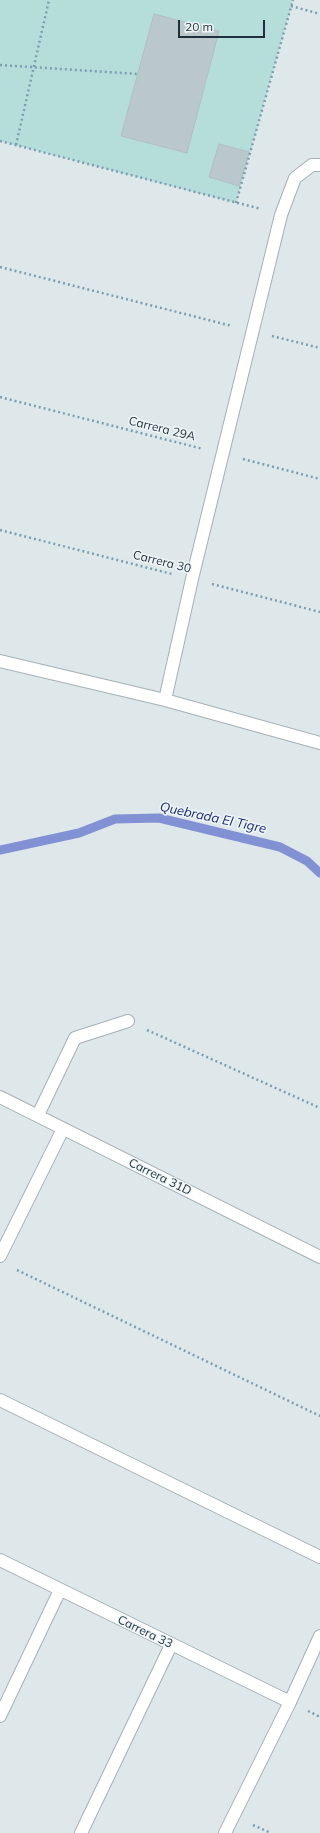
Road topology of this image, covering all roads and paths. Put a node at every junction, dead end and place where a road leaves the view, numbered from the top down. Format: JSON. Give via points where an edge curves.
{"nodes":[{"id":1,"x":49,"y":0,"type":"edge"},
{"id":2,"x":293,"y":0,"type":"edge"},
{"id":3,"x":291,"y":6,"type":"junction"},
{"id":4,"x":320,"y":14,"type":"edge"},
{"id":5,"x":0,"y":65,"type":"edge"},
{"id":6,"x":34,"y":67,"type":"junction"},
{"id":7,"x":138,"y":74,"type":"dead end"},
{"id":8,"x":0,"y":141,"type":"edge"},
{"id":9,"x":16,"y":145,"type":"junction"},
{"id":10,"x":320,"y":164,"type":"edge"},
{"id":11,"x":0,"y":267,"type":"edge"},
{"id":12,"x":252,"y":331,"type":"junction"},
{"id":13,"x":320,"y":348,"type":"edge"},
{"id":14,"x":0,"y":397,"type":"edge"},
{"id":15,"x":222,"y":454,"type":"junction"},
{"id":16,"x":320,"y":479,"type":"edge"},
{"id":17,"x":0,"y":530,"type":"edge"},
{"id":18,"x":192,"y":579,"type":"junction"},
{"id":19,"x":320,"y":612,"type":"edge"},
{"id":20,"x":0,"y":661,"type":"edge"},
{"id":21,"x":165,"y":700,"type":"junction"},
{"id":22,"x":320,"y":743,"type":"edge"},
{"id":23,"x":128,"y":1021,"type":"joint"},
{"id":24,"x":0,"y":1097,"type":"edge"},
{"id":25,"x":320,"y":1108,"type":"edge"},
{"id":26,"x":38,"y":1115,"type":"junction"},
{"id":27,"x":64,"y":1129,"type":"junction"},
{"id":28,"x":0,"y":1256,"type":"edge"},
{"id":29,"x":320,"y":1257,"type":"edge"},
{"id":30,"x":14,"y":1269,"type":"dead end"},
{"id":31,"x":0,"y":1400,"type":"edge"},
{"id":32,"x":320,"y":1416,"type":"edge"},
{"id":33,"x":320,"y":1557,"type":"edge"},
{"id":34,"x":0,"y":1560,"type":"edge"},
{"id":35,"x":60,"y":1590,"type":"junction"},
{"id":36,"x":320,"y":1636,"type":"edge"},
{"id":37,"x":171,"y":1645,"type":"junction"},
{"id":38,"x":290,"y":1702,"type":"junction"},
{"id":39,"x":0,"y":1716,"type":"edge"},
{"id":40,"x":81,"y":1833,"type":"edge"},
{"id":41,"x":225,"y":1833,"type":"edge"}],
"edges":[{"from":1,"to":6,"type":"path"},
{"from":2,"to":3,"type":"path"},
{"from":3,"to":4,"type":"path"},
{"from":3,"to":9,"type":"path","via":[[236,203]]},
{"from":5,"to":6,"type":"path"},
{"from":6,"to":7,"type":"path"},
{"from":6,"to":9,"type":"path"},
{"from":8,"to":9,"type":"path"},
{"from":10,"to":12,"type":"street","via":[[312,165],[295,178],[281,215]]},
{"from":11,"to":12,"type":"path"},
{"from":12,"to":13,"type":"path"},
{"from":12,"to":15,"type":"street"},
{"from":14,"to":15,"type":"path","name":"Carrera 29A"},
{"from":15,"to":16,"type":"path","name":"Carrera 29A"},
{"from":15,"to":18,"type":"street"},
{"from":17,"to":18,"type":"path","name":"Carrera 30"},
{"from":18,"to":19,"type":"path","name":"Carrera 30"},
{"from":18,"to":21,"type":"street"},
{"from":20,"to":21,"type":"street"},
{"from":21,"to":22,"type":"street"},
{"from":23,"to":25,"type":"path"},
{"from":23,"to":26,"type":"street","via":[[75,1038]]},
{"from":24,"to":26,"type":"street","name":"Carrera 31D"},
{"from":26,"to":27,"type":"street","name":"Carrera 31D"},
{"from":27,"to":28,"type":"street"},
{"from":27,"to":29,"type":"street","name":"Carrera 31D"},
{"from":30,"to":32,"type":"path"},
{"from":31,"to":33,"type":"street"},
{"from":34,"to":35,"type":"street","name":"Carrera 33"},
{"from":35,"to":37,"type":"street","name":"Carrera 33"},
{"from":35,"to":39,"type":"street"},
{"from":36,"to":38,"type":"street"},
{"from":37,"to":38,"type":"street","name":"Carrera 33"},
{"from":37,"to":40,"type":"street"},
{"from":38,"to":41,"type":"street"}]}
